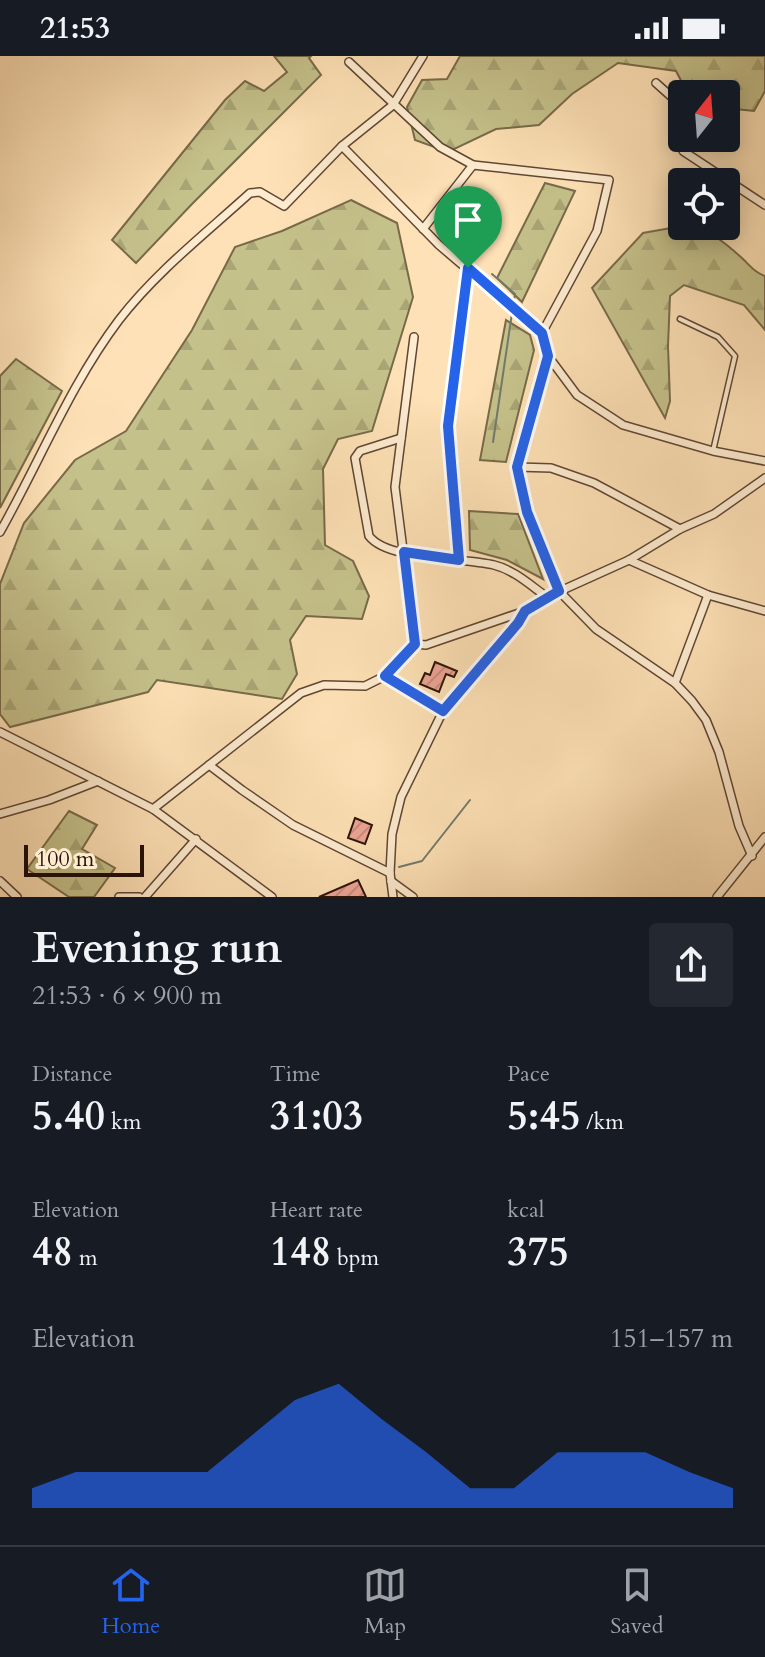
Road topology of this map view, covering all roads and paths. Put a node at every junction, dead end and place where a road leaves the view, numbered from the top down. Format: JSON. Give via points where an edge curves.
{"nodes":[{"id":1,"x":423,"y":56,"type":"edge"},
{"id":2,"x":349,"y":62,"type":"dead end"},
{"id":3,"x":656,"y":83,"type":"dead end"},
{"id":4,"x":668,"y":94,"type":"edge"},
{"id":5,"x":393,"y":105,"type":"junction"},
{"id":6,"x":342,"y":146,"type":"junction"},
{"id":7,"x":685,"y":152,"type":"edge"},
{"id":8,"x":473,"y":165,"type":"junction"},
{"id":9,"x":765,"y":205,"type":"edge"},
{"id":10,"x":423,"y":229,"type":"junction"},
{"id":11,"x":468,"y":268,"type":"junction"},
{"id":12,"x":680,"y":319,"type":"dead end"},
{"id":13,"x":542,"y":333,"type":"junction"},
{"id":14,"x":414,"y":337,"type":"dead end"},
{"id":15,"x":548,"y":356,"type":"junction"},
{"id":16,"x":401,"y":438,"type":"junction"},
{"id":17,"x":713,"y":451,"type":"junction"},
{"id":18,"x":765,"y":461,"type":"edge"},
{"id":19,"x":517,"y":467,"type":"junction"},
{"id":20,"x":765,"y":478,"type":"edge"},
{"id":21,"x":680,"y":529,"type":"junction"},
{"id":22,"x":0,"y":532,"type":"edge"},
{"id":23,"x":404,"y":552,"type":"junction"},
{"id":24,"x":459,"y":560,"type":"junction"},
{"id":25,"x":629,"y":560,"type":"junction"},
{"id":26,"x":559,"y":591,"type":"junction"},
{"id":27,"x":708,"y":595,"type":"junction"},
{"id":28,"x":547,"y":597,"type":"junction"},
{"id":29,"x":525,"y":611,"type":"junction"},
{"id":30,"x":765,"y":611,"type":"edge"},
{"id":31,"x":415,"y":644,"type":"junction"},
{"id":32,"x":385,"y":676,"type":"junction"},
{"id":33,"x":675,"y":683,"type":"junction"},
{"id":34,"x":443,"y":711,"type":"junction"},
{"id":35,"x":0,"y":732,"type":"edge"},
{"id":36,"x":209,"y":765,"type":"junction"},
{"id":37,"x":98,"y":781,"type":"junction"},
{"id":38,"x":153,"y":809,"type":"junction"},
{"id":39,"x":0,"y":814,"type":"edge"},
{"id":40,"x":765,"y":837,"type":"edge"},
{"id":41,"x":196,"y":839,"type":"junction"},
{"id":42,"x":752,"y":856,"type":"junction"},
{"id":43,"x":390,"y":877,"type":"junction"},
{"id":44,"x":0,"y":881,"type":"edge"},
{"id":45,"x":17,"y":897,"type":"edge"},
{"id":46,"x":119,"y":897,"type":"edge"},
{"id":47,"x":142,"y":897,"type":"edge"},
{"id":48,"x":272,"y":897,"type":"edge"},
{"id":49,"x":393,"y":897,"type":"edge"},
{"id":50,"x":413,"y":897,"type":"edge"},
{"id":51,"x":717,"y":897,"type":"edge"}],
"edges":[{"from":1,"to":5,"type":"street"},
{"from":2,"to":5,"type":"street"},
{"from":3,"to":4,"type":"street"},
{"from":5,"to":6,"type":"street"},
{"from":5,"to":8,"type":"street","via":[[440,147]]},
{"from":6,"to":10,"type":"street"},
{"from":6,"to":22,"type":"street","via":[[284,206],[260,192],[250,193],[148,287],[119,321],[58,417]]},
{"from":7,"to":9,"type":"street"},
{"from":8,"to":10,"type":"street"},
{"from":8,"to":13,"type":"street","via":[[609,180],[597,231]]},
{"from":10,"to":11,"type":"street"},
{"from":11,"to":13,"type":"street"},
{"from":11,"to":24,"type":"street","via":[[448,426]]},
{"from":12,"to":17,"type":"lane","via":[[718,337],[735,356]]},
{"from":13,"to":15,"type":"street"},
{"from":14,"to":16,"type":"street"},
{"from":15,"to":17,"type":"street","via":[[577,395],[623,425]]},
{"from":15,"to":19,"type":"street"},
{"from":16,"to":23,"type":"street","via":[[395,487]]},
{"from":16,"to":23,"type":"street","via":[[360,451],[355,458],[369,536],[375,544]]},
{"from":17,"to":18,"type":"street"},
{"from":19,"to":21,"type":"street","via":[[551,468],[594,483]]},
{"from":19,"to":26,"type":"street","via":[[527,512]]},
{"from":20,"to":21,"type":"street","via":[[714,514]]},
{"from":21,"to":25,"type":"street"},
{"from":23,"to":24,"type":"street"},
{"from":23,"to":31,"type":"street"},
{"from":24,"to":28,"type":"street","via":[[515,573]]},
{"from":25,"to":26,"type":"street"},
{"from":25,"to":27,"type":"street"},
{"from":26,"to":28,"type":"street"},
{"from":26,"to":33,"type":"street","via":[[596,629]]},
{"from":27,"to":30,"type":"street"},
{"from":27,"to":33,"type":"street"},
{"from":28,"to":29,"type":"street"},
{"from":29,"to":31,"type":"street","via":[[426,645]]},
{"from":29,"to":34,"type":"street"},
{"from":31,"to":32,"type":"street"},
{"from":32,"to":34,"type":"street"},
{"from":32,"to":36,"type":"street","via":[[365,686],[324,685],[301,693]]},
{"from":33,"to":42,"type":"street","via":[[706,720]]},
{"from":34,"to":43,"type":"street","via":[[401,797]]},
{"from":35,"to":37,"type":"street"},
{"from":36,"to":38,"type":"street"},
{"from":36,"to":43,"type":"street","via":[[293,825]]},
{"from":37,"to":38,"type":"street"},
{"from":37,"to":39,"type":"street"},
{"from":38,"to":41,"type":"street"},
{"from":40,"to":42,"type":"street"},
{"from":41,"to":47,"type":"street"},
{"from":41,"to":48,"type":"street"},
{"from":42,"to":51,"type":"street"},
{"from":43,"to":49,"type":"street"},
{"from":43,"to":50,"type":"street"},
{"from":44,"to":45,"type":"street"},
{"from":46,"to":47,"type":"street"}]}
